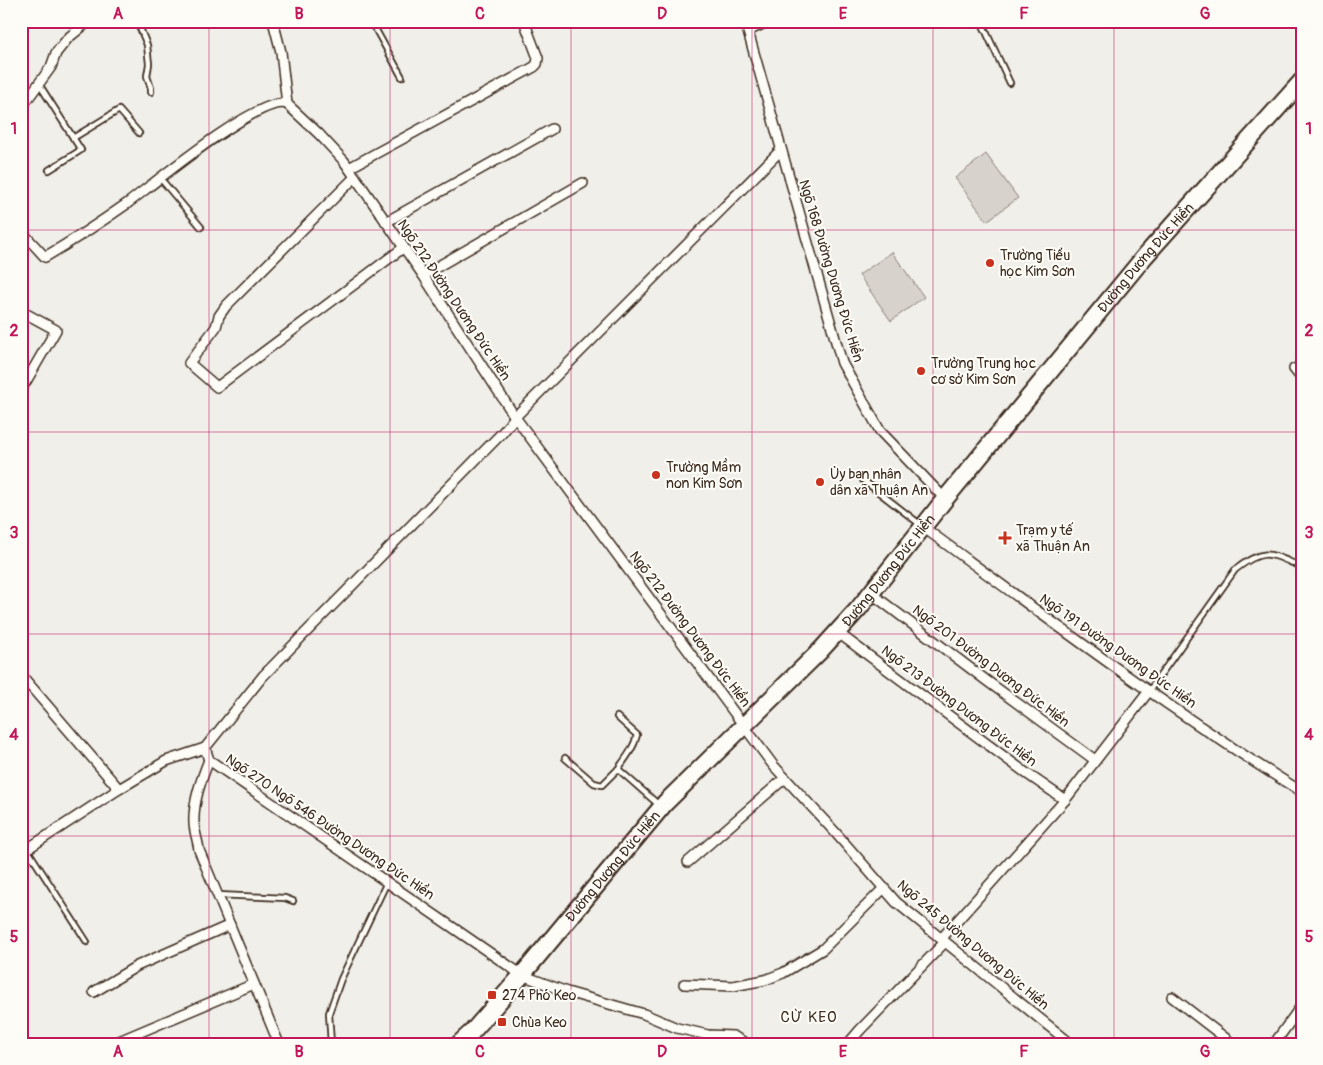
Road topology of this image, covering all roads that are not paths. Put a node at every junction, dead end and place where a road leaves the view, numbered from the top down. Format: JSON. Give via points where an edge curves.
{"nodes":[{"id":1,"x":89,"y":21,"type":"edge"},
{"id":2,"x":137,"y":21,"type":"edge"},
{"id":3,"x":273,"y":21,"type":"edge"},
{"id":4,"x":371,"y":21,"type":"edge"},
{"id":5,"x":524,"y":21,"type":"edge"},
{"id":6,"x":745,"y":21,"type":"edge"},
{"id":7,"x":769,"y":21,"type":"edge"},
{"id":8,"x":981,"y":21,"type":"edge"},
{"id":9,"x":748,"y":31,"type":"junction"},
{"id":10,"x":402,"y":77,"type":"dead end"},
{"id":11,"x":39,"y":84,"type":"junction"},
{"id":12,"x":1010,"y":84,"type":"dead end"},
{"id":13,"x":1301,"y":85,"type":"edge"},
{"id":14,"x":151,"y":92,"type":"dead end"},
{"id":15,"x":287,"y":104,"type":"junction"},
{"id":16,"x":21,"y":108,"type":"edge"},
{"id":17,"x":552,"y":129,"type":"dead end"},
{"id":18,"x":139,"y":133,"type":"dead end"},
{"id":19,"x":73,"y":138,"type":"junction"},
{"id":20,"x":781,"y":150,"type":"junction"},
{"id":21,"x":349,"y":168,"type":"junction"},
{"id":22,"x":49,"y":170,"type":"dead end"},
{"id":23,"x":355,"y":177,"type":"junction"},
{"id":24,"x":160,"y":178,"type":"junction"},
{"id":25,"x":583,"y":183,"type":"dead end"},
{"id":26,"x":386,"y":222,"type":"junction"},
{"id":27,"x":201,"y":227,"type":"dead end"},
{"id":28,"x":21,"y":231,"type":"edge"},
{"id":29,"x":403,"y":248,"type":"junction"},
{"id":30,"x":422,"y":274,"type":"junction"},
{"id":31,"x":21,"y":311,"type":"edge"},
{"id":32,"x":1302,"y":358,"type":"edge"},
{"id":33,"x":1294,"y":369,"type":"joint"},
{"id":34,"x":1302,"y":379,"type":"edge"},
{"id":35,"x":21,"y":390,"type":"edge"},
{"id":36,"x":515,"y":417,"type":"junction"},
{"id":37,"x":863,"y":480,"type":"dead end"},
{"id":38,"x":945,"y":499,"type":"junction"},
{"id":39,"x":923,"y":527,"type":"junction"},
{"id":40,"x":1302,"y":567,"type":"edge"},
{"id":41,"x":871,"y":592,"type":"junction"},
{"id":42,"x":838,"y":632,"type":"junction"},
{"id":43,"x":21,"y":675,"type":"edge"},
{"id":44,"x":1149,"y":691,"type":"junction"},
{"id":45,"x":617,"y":717,"type":"dead end"},
{"id":46,"x":745,"y":726,"type":"junction"},
{"id":47,"x":204,"y":748,"type":"junction"},
{"id":48,"x":565,"y":758,"type":"dead end"},
{"id":49,"x":209,"y":760,"type":"junction"},
{"id":50,"x":1095,"y":760,"type":"junction"},
{"id":51,"x":618,"y":769,"type":"junction"},
{"id":52,"x":785,"y":778,"type":"junction"},
{"id":53,"x":119,"y":789,"type":"junction"},
{"id":54,"x":1302,"y":792,"type":"edge"},
{"id":55,"x":1065,"y":800,"type":"junction"},
{"id":56,"x":662,"y":807,"type":"junction"},
{"id":57,"x":24,"y":851,"type":"edge"},
{"id":58,"x":688,"y":862,"type":"dead end"},
{"id":59,"x":386,"y":882,"type":"junction"},
{"id":60,"x":884,"y":888,"type":"junction"},
{"id":61,"x":217,"y":894,"type":"junction"},
{"id":62,"x":293,"y":901,"type":"dead end"},
{"id":63,"x":230,"y":926,"type":"junction"},
{"id":64,"x":943,"y":940,"type":"junction"},
{"id":65,"x":88,"y":942,"type":"dead end"},
{"id":66,"x":522,"y":974,"type":"junction"},
{"id":67,"x":254,"y":984,"type":"junction"},
{"id":68,"x":684,"y":984,"type":"dead end"},
{"id":69,"x":94,"y":992,"type":"dead end"},
{"id":70,"x":1172,"y":997,"type":"dead end"},
{"id":71,"x":1302,"y":1005,"type":"edge"},
{"id":72,"x":112,"y":1044,"type":"edge"},
{"id":73,"x":278,"y":1044,"type":"edge"},
{"id":74,"x":331,"y":1044,"type":"edge"},
{"id":75,"x":459,"y":1044,"type":"edge"},
{"id":76,"x":747,"y":1044,"type":"edge"},
{"id":77,"x":848,"y":1044,"type":"edge"},
{"id":78,"x":1071,"y":1044,"type":"edge"},
{"id":79,"x":1233,"y":1044,"type":"edge"},
{"id":80,"x":1274,"y":1044,"type":"edge"}],
"edges":[{"from":1,"to":11,"type":"street","via":[[56,53]]},
{"from":2,"to":14,"type":"lane","via":[[147,45],[147,76]]},
{"from":3,"to":15,"type":"street","via":[[281,52]]},
{"from":4,"to":10,"type":"lane"},
{"from":5,"to":21,"type":"street","via":[[538,58],[534,67]]},
{"from":6,"to":9,"type":"street","name":"Ngõ 168 Đường Dương Đức Hiền"},
{"from":7,"to":9,"type":"street"},
{"from":8,"to":12,"type":"lane"},
{"from":9,"to":20,"type":"street","name":"Ngõ 168 Đường Dương Đức Hiền"},
{"from":11,"to":16,"type":"street"},
{"from":11,"to":19,"type":"lane"},
{"from":13,"to":38,"type":"highway","name":"Đường Dương Đức Hiền","via":[[1145,256]]},
{"from":15,"to":21,"type":"street","name":"Ngõ 212 Đường Dương Đức Hiền"},
{"from":15,"to":24,"type":"street","via":[[257,112],[204,144]]},
{"from":17,"to":26,"type":"street"},
{"from":18,"to":19,"type":"lane","via":[[119,110]]},
{"from":19,"to":22,"type":"lane","via":[[81,150]]},
{"from":20,"to":36,"type":"street"},
{"from":20,"to":38,"type":"street","name":"Ngõ 168 Đường Dương Đức Hiền","via":[[842,363],[880,432]]},
{"from":21,"to":23,"type":"street","name":"Ngõ 212 Đường Dương Đức Hiền"},
{"from":23,"to":26,"type":"street","name":"Ngõ 212 Đường Dương Đức Hiền"},
{"from":23,"to":29,"type":"street","via":[[226,306],[216,327],[189,363],[217,387]]},
{"from":24,"to":27,"type":"lane"},
{"from":24,"to":28,"type":"street","via":[[45,257]]},
{"from":25,"to":30,"type":"street"},
{"from":26,"to":29,"type":"street","name":"Ngõ 212 Đường Dương Đức Hiền"},
{"from":29,"to":30,"type":"street","name":"Ngõ 212 Đường Dương Đức Hiền"},
{"from":30,"to":36,"type":"street","name":"Ngõ 212 Đường Dương Đức Hiền"},
{"from":31,"to":35,"type":"street","via":[[56,330]]},
{"from":32,"to":33,"type":"lane"},
{"from":33,"to":34,"type":"street"},
{"from":36,"to":46,"type":"street","name":"Ngõ 212 Đường Dương Đức Hiền"},
{"from":36,"to":47,"type":"street","via":[[263,676]]},
{"from":37,"to":39,"type":"lane"},
{"from":38,"to":39,"type":"highway","name":"Đường Dương Đức Hiền"},
{"from":39,"to":41,"type":"highway","name":"Đường Dương Đức Hiền"},
{"from":39,"to":44,"type":"street","name":"Ngõ 191 Đường Dương Đức Hiền"},
{"from":40,"to":44,"type":"lane","via":[[1266,553],[1246,560],[1235,570]]},
{"from":41,"to":42,"type":"highway","name":"Đường Dương Đức Hiền"},
{"from":41,"to":50,"type":"street","name":"Ngõ 201 Đường Dương Đức Hiền"},
{"from":42,"to":46,"type":"highway","name":"Đường Dương Đức Hiền"},
{"from":42,"to":55,"type":"street","name":"Ngõ 213 Đường Dương Đức Hiền"},
{"from":43,"to":53,"type":"street"},
{"from":44,"to":50,"type":"street"},
{"from":44,"to":54,"type":"street","name":"Ngõ 191 Đường Dương Đức Hiền"},
{"from":45,"to":51,"type":"lane","via":[[637,735],[636,742]]},
{"from":46,"to":52,"type":"street","name":"Ngõ 245 Đường Dương Đức Hiền"},
{"from":46,"to":56,"type":"highway","name":"Đường Dương Đức Hiền"},
{"from":47,"to":49,"type":"street","name":"Ngõ 270 Ngõ 546 Đường Dương Đức Hiền"},
{"from":47,"to":53,"type":"street","via":[[166,761]]},
{"from":48,"to":51,"type":"lane","via":[[594,784],[602,785]]},
{"from":49,"to":59,"type":"street","name":"Ngõ 270 Ngõ 546 Đường Dương Đức Hiền"},
{"from":49,"to":61,"type":"street","via":[[201,781],[194,823],[199,850]]},
{"from":50,"to":55,"type":"street"},
{"from":51,"to":56,"type":"lane"},
{"from":52,"to":58,"type":"street"},
{"from":52,"to":60,"type":"street","name":"Ngõ 245 Đường Dương Đức Hiền"},
{"from":53,"to":57,"type":"street"},
{"from":55,"to":64,"type":"street"},
{"from":56,"to":66,"type":"highway","name":"Đường Dương Đức Hiền"},
{"from":57,"to":65,"type":"lane"},
{"from":59,"to":66,"type":"street","name":"Ngõ 270 Ngõ 546 Đường Dương Đức Hiền"},
{"from":59,"to":74,"type":"lane","via":[[341,979],[329,1013]]},
{"from":60,"to":64,"type":"street","name":"Ngõ 245 Đường Dương Đức Hiền","via":[[896,902]]},
{"from":60,"to":68,"type":"street","via":[[822,949],[783,972],[765,980],[733,986]]},
{"from":61,"to":62,"type":"lane"},
{"from":61,"to":63,"type":"street"},
{"from":63,"to":67,"type":"street"},
{"from":63,"to":69,"type":"street","via":[[137,966]]},
{"from":64,"to":77,"type":"street"},
{"from":64,"to":78,"type":"street","name":"Ngõ 245 Đường Dương Đức Hiền"},
{"from":66,"to":75,"type":"highway","name":"Đường Dương Đức Hiền"},
{"from":66,"to":76,"type":"street","name":"Ngõ 270 Ngõ 546 Đường Dương Đức Hiền","via":[[677,1028],[708,1035],[733,1036]]},
{"from":67,"to":72,"type":"street"},
{"from":67,"to":73,"type":"street"},
{"from":70,"to":79,"type":"street"},
{"from":71,"to":80,"type":"street"}]}
